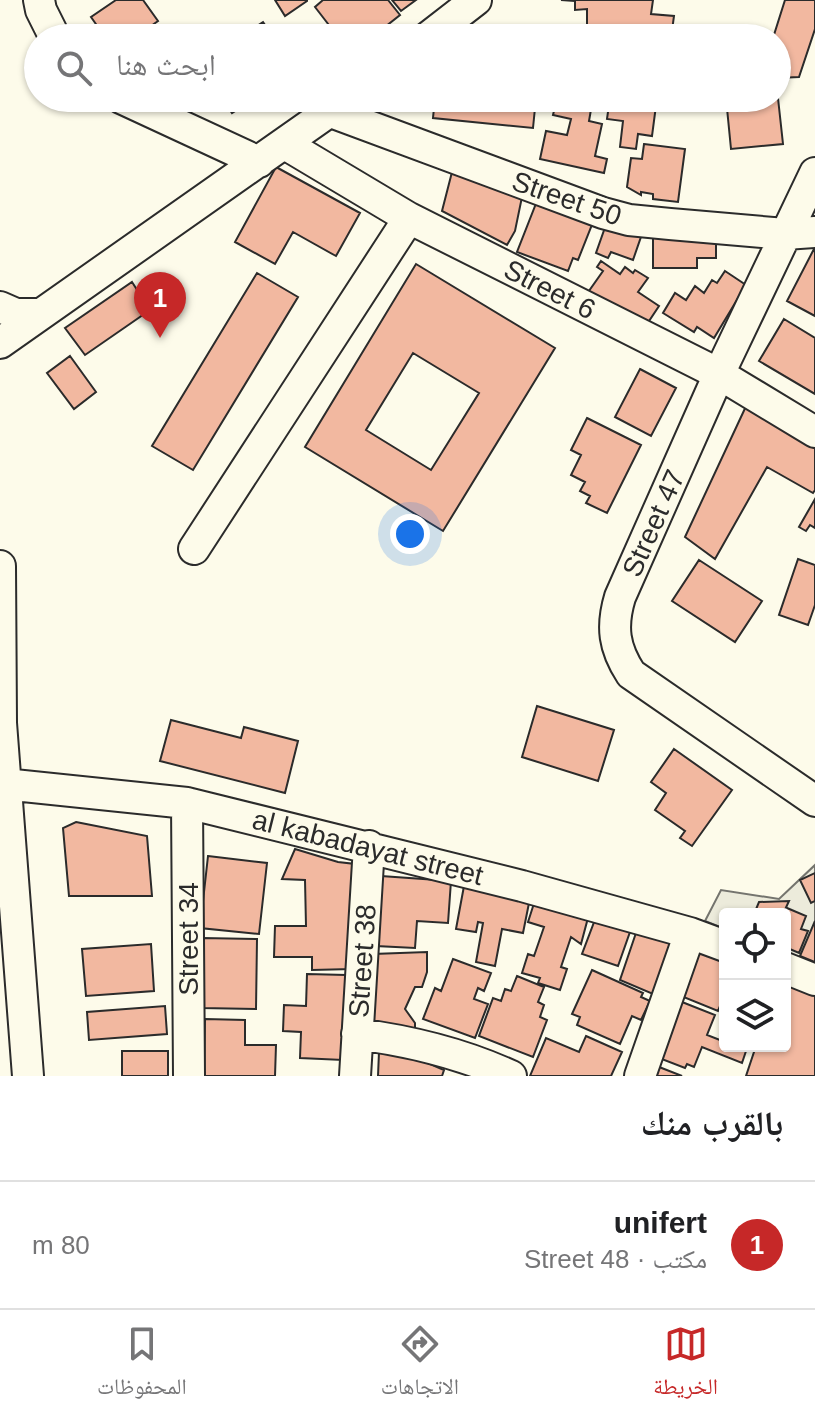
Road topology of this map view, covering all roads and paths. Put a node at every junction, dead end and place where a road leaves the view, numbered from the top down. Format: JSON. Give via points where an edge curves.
{"nodes":[{"id":1,"x":39,"y":0,"type":"edge"},
{"id":2,"x":476,"y":0,"type":"edge"},
{"id":3,"x":47,"y":24,"type":"edge"},
{"id":4,"x":445,"y":24,"type":"edge"},
{"id":5,"x":151,"y":112,"type":"edge"},
{"id":6,"x":330,"y":112,"type":"edge"},
{"id":7,"x":357,"y":112,"type":"edge"},
{"id":8,"x":285,"y":144,"type":"junction"},
{"id":9,"x":259,"y":162,"type":"junction"},
{"id":10,"x":815,"y":173,"type":"edge"},
{"id":11,"x":409,"y":218,"type":"junction"},
{"id":12,"x":800,"y":233,"type":"edge"},
{"id":13,"x":0,"y":307,"type":"edge"},
{"id":14,"x":41,"y":314,"type":"junction"},
{"id":15,"x":0,"y":343,"type":"edge"},
{"id":16,"x":719,"y":374,"type":"junction"},
{"id":17,"x":815,"y":432,"type":"edge"},
{"id":18,"x":194,"y":549,"type":"dead end"},
{"id":19,"x":0,"y":566,"type":"edge"},
{"id":20,"x":0,"y":721,"type":"edge"},
{"id":21,"x":4,"y":784,"type":"junction"},
{"id":22,"x":815,"y":801,"type":"edge"},
{"id":23,"x":187,"y":803,"type":"junction"},
{"id":24,"x":369,"y":846,"type":"junction"},
{"id":25,"x":690,"y":933,"type":"junction"},
{"id":26,"x":719,"y":944,"type":"edge"},
{"id":27,"x":791,"y":970,"type":"edge"},
{"id":28,"x":815,"y":980,"type":"edge"},
{"id":29,"x":357,"y":1034,"type":"junction"},
{"id":30,"x":28,"y":1076,"type":"edge"},
{"id":31,"x":189,"y":1076,"type":"edge"},
{"id":32,"x":355,"y":1076,"type":"edge"},
{"id":33,"x":511,"y":1076,"type":"edge"},
{"id":34,"x":640,"y":1076,"type":"edge"}],
"edges":[{"from":1,"to":3,"type":"street"},
{"from":2,"to":4,"type":"street"},
{"from":5,"to":9,"type":"street"},
{"from":6,"to":8,"type":"street"},
{"from":7,"to":12,"type":"street","name":"Street 50","via":[[603,213],[646,222]]},
{"from":8,"to":9,"type":"street"},
{"from":8,"to":11,"type":"street","name":"Street 6"},
{"from":9,"to":14,"type":"street"},
{"from":10,"to":12,"type":"street","name":"Street 47"},
{"from":11,"to":16,"type":"street","name":"Street 6"},
{"from":11,"to":18,"type":"street"},
{"from":12,"to":16,"type":"street","name":"Street 47"},
{"from":13,"to":14,"type":"street","via":[[16,314]]},
{"from":14,"to":15,"type":"street"},
{"from":16,"to":17,"type":"street","name":"Street 6"},
{"from":16,"to":22,"type":"street","name":"Street 47","via":[[620,597],[615,643],[631,674]]},
{"from":19,"to":20,"type":"street"},
{"from":20,"to":21,"type":"street"},
{"from":21,"to":23,"type":"street","name":"al kabadayat street"},
{"from":21,"to":30,"type":"street"},
{"from":23,"to":24,"type":"street","name":"al kabadayat street"},
{"from":23,"to":31,"type":"street","name":"Street 34"},
{"from":24,"to":25,"type":"street","name":"al kabadayat street"},
{"from":24,"to":29,"type":"street","name":"Street 38"},
{"from":25,"to":26,"type":"street","name":"al kabadayat street"},
{"from":25,"to":34,"type":"street"},
{"from":27,"to":28,"type":"street"},
{"from":29,"to":32,"type":"street","name":"Street 38"},
{"from":29,"to":33,"type":"street","via":[[411,1041]]}]}
